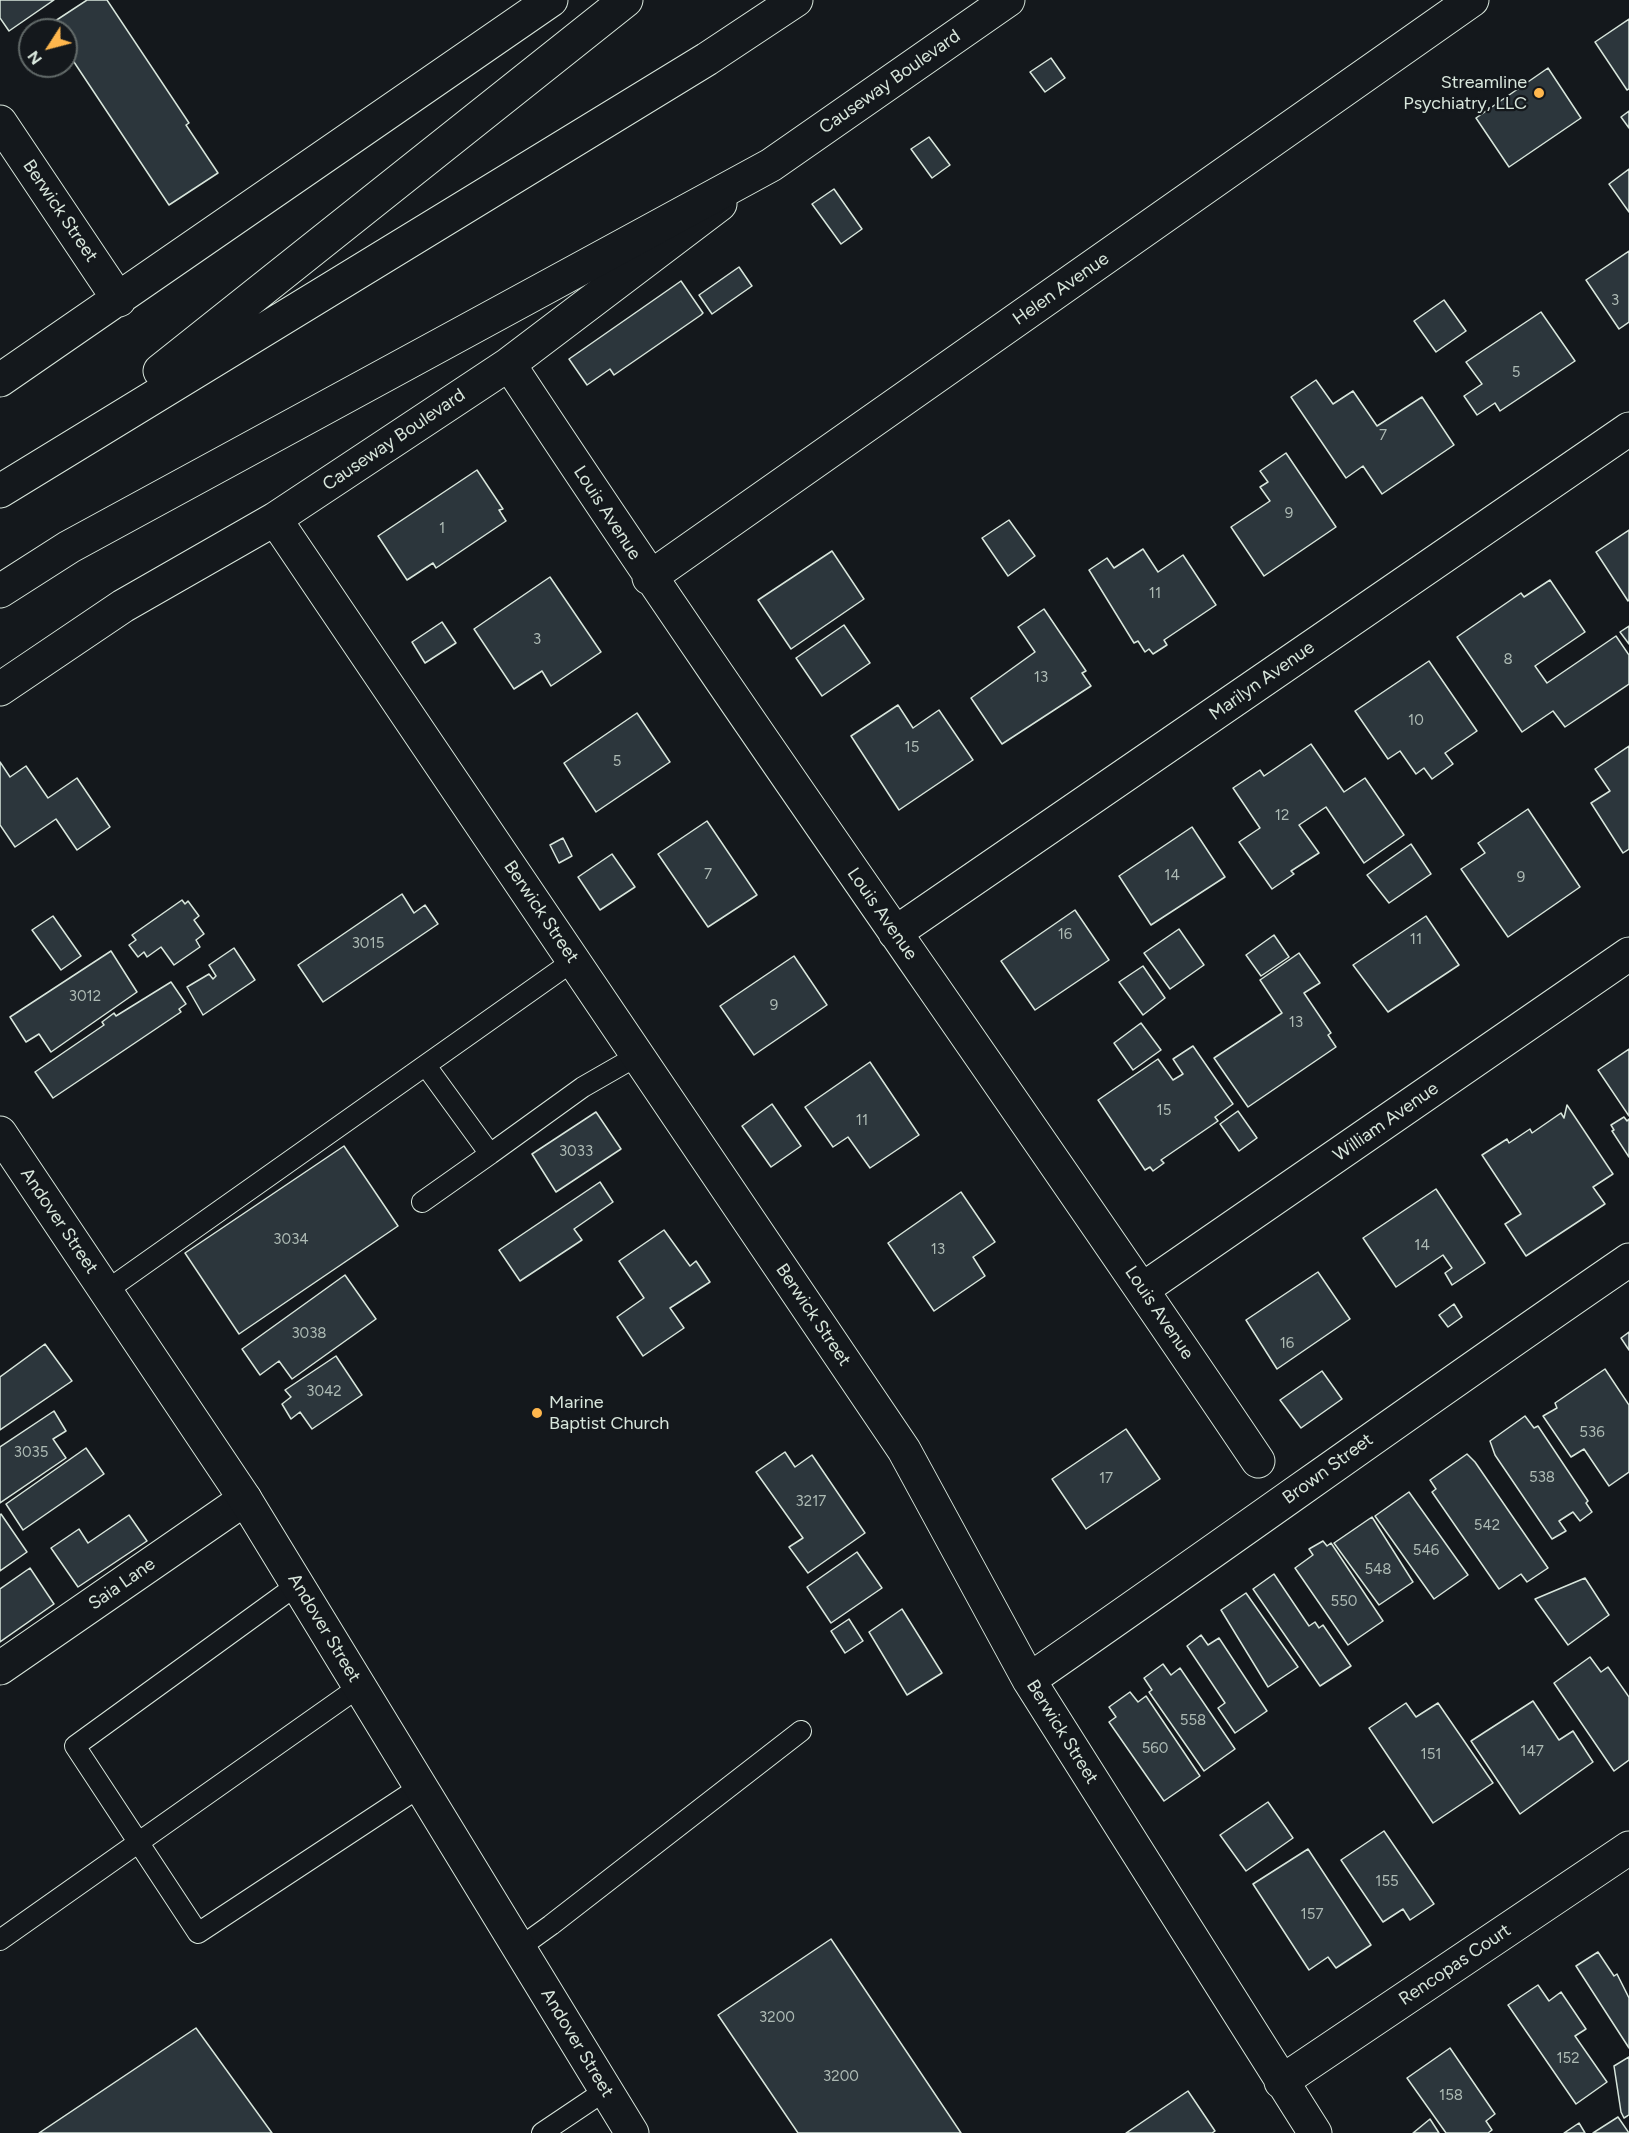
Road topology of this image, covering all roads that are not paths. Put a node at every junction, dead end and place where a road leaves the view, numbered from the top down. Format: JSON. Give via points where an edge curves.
{"nodes":[{"id":1,"x":551,"y":0,"type":"edge"},
{"id":2,"x":626,"y":0,"type":"edge"},
{"id":3,"x":796,"y":0,"type":"edge"},
{"id":4,"x":1008,"y":0,"type":"edge"},
{"id":5,"x":1472,"y":0,"type":"edge"},
{"id":6,"x":0,"y":122,"type":"edge"},
{"id":7,"x":771,"y":165,"type":"junction"},
{"id":8,"x":119,"y":300,"type":"junction"},
{"id":9,"x":509,"y":364,"type":"junction"},
{"id":10,"x":0,"y":380,"type":"edge"},
{"id":11,"x":1629,"y":429,"type":"edge"},
{"id":12,"x":51,"y":458,"type":"junction"},
{"id":13,"x":0,"y":491,"type":"edge"},
{"id":14,"x":275,"y":519,"type":"junction"},
{"id":15,"x":650,"y":578,"type":"junction"},
{"id":16,"x":0,"y":591,"type":"edge"},
{"id":17,"x":0,"y":689,"type":"edge"},
{"id":18,"x":895,"y":933,"type":"junction"},
{"id":19,"x":1629,"y":954,"type":"edge"},
{"id":20,"x":573,"y":961,"type":"junction"},
{"id":21,"x":638,"y":1056,"type":"junction"},
{"id":22,"x":426,"y":1066,"type":"junction"},
{"id":23,"x":0,"y":1133,"type":"edge"},
{"id":24,"x":490,"y":1154,"type":"junction"},
{"id":25,"x":422,"y":1202,"type":"dead end"},
{"id":26,"x":1629,"y":1260,"type":"edge"},
{"id":27,"x":1143,"y":1289,"type":"junction"},
{"id":28,"x":106,"y":1291,"type":"junction"},
{"id":29,"x":1258,"y":1461,"type":"dead end"},
{"id":30,"x":245,"y":1499,"type":"junction"},
{"id":31,"x":297,"y":1585,"type":"junction"},
{"id":32,"x":0,"y":1668,"type":"edge"},
{"id":33,"x":1029,"y":1680,"type":"junction"},
{"id":34,"x":359,"y":1687,"type":"junction"},
{"id":35,"x":801,"y":1731,"type":"dead end"},
{"id":36,"x":420,"y":1787,"type":"junction"},
{"id":37,"x":139,"y":1844,"type":"junction"},
{"id":38,"x":1629,"y":1848,"type":"edge"},
{"id":39,"x":0,"y":1940,"type":"edge"},
{"id":40,"x":519,"y":1948,"type":"junction"},
{"id":41,"x":1281,"y":2082,"type":"junction"},
{"id":42,"x":606,"y":2090,"type":"junction"},
{"id":43,"x":542,"y":2133,"type":"edge"},
{"id":44,"x":632,"y":2133,"type":"edge"},
{"id":45,"x":1315,"y":2133,"type":"edge"}],
"edges":[{"from":1,"to":8,"type":"main road"},
{"from":2,"to":12,"type":"main road"},
{"from":3,"to":12,"type":"main road","via":[[707,59]]},
{"from":4,"to":7,"type":"main road","name":"Causeway Boulevard"},
{"from":5,"to":15,"type":"main road","name":"Helen Avenue"},
{"from":6,"to":8,"type":"main road","name":"Berwick Street"},
{"from":7,"to":9,"type":"main road","name":"Causeway Boulevard"},
{"from":7,"to":16,"type":"main road","name":"Causeway Boulevard","via":[[69,547]]},
{"from":8,"to":10,"type":"main road"},
{"from":9,"to":14,"type":"main road","name":"Causeway Boulevard"},
{"from":9,"to":15,"type":"main road","name":"Louis Avenue"},
{"from":11,"to":18,"type":"main road","name":"Marilyn Avenue"},
{"from":12,"to":13,"type":"main road"},
{"from":14,"to":17,"type":"main road","name":"Causeway Boulevard","via":[[123,606]]},
{"from":14,"to":20,"type":"main road","name":"Berwick Street"},
{"from":15,"to":18,"type":"main road","name":"Louis Avenue"},
{"from":18,"to":27,"type":"main road","name":"Louis Avenue"},
{"from":19,"to":27,"type":"main road","name":"William Avenue"},
{"from":20,"to":21,"type":"main road","name":"Berwick Street"},
{"from":20,"to":22,"type":"lane"},
{"from":21,"to":24,"type":"lane","via":[[583,1087]]},
{"from":21,"to":33,"type":"main road","name":"Berwick Street","via":[[904,1450]]},
{"from":22,"to":24,"type":"lane"},
{"from":22,"to":28,"type":"lane"},
{"from":23,"to":28,"type":"main road","name":"Andover Street"},
{"from":24,"to":25,"type":"lane"},
{"from":26,"to":33,"type":"main road","name":"Brown Street"},
{"from":27,"to":29,"type":"main road","name":"Louis Avenue"},
{"from":28,"to":30,"type":"main road","name":"Andover Street"},
{"from":30,"to":31,"type":"main road","name":"Andover Street"},
{"from":30,"to":32,"type":"main road","name":"Saia Lane"},
{"from":31,"to":34,"type":"main road","name":"Andover Street"},
{"from":31,"to":37,"type":"lane","via":[[75,1746]]},
{"from":33,"to":41,"type":"main road","name":"Berwick Street"},
{"from":34,"to":36,"type":"main road","name":"Andover Street"},
{"from":34,"to":37,"type":"lane"},
{"from":35,"to":40,"type":"lane"},
{"from":36,"to":37,"type":"lane","via":[[198,1933]]},
{"from":36,"to":40,"type":"main road","name":"Andover Street"},
{"from":37,"to":39,"type":"lane"},
{"from":38,"to":41,"type":"main road","name":"Rencopas Court"},
{"from":40,"to":42,"type":"main road","name":"Andover Street"},
{"from":41,"to":45,"type":"main road","name":"Berwick Street"},
{"from":42,"to":43,"type":"lane"},
{"from":42,"to":44,"type":"main road","name":"Andover Street"}]}
